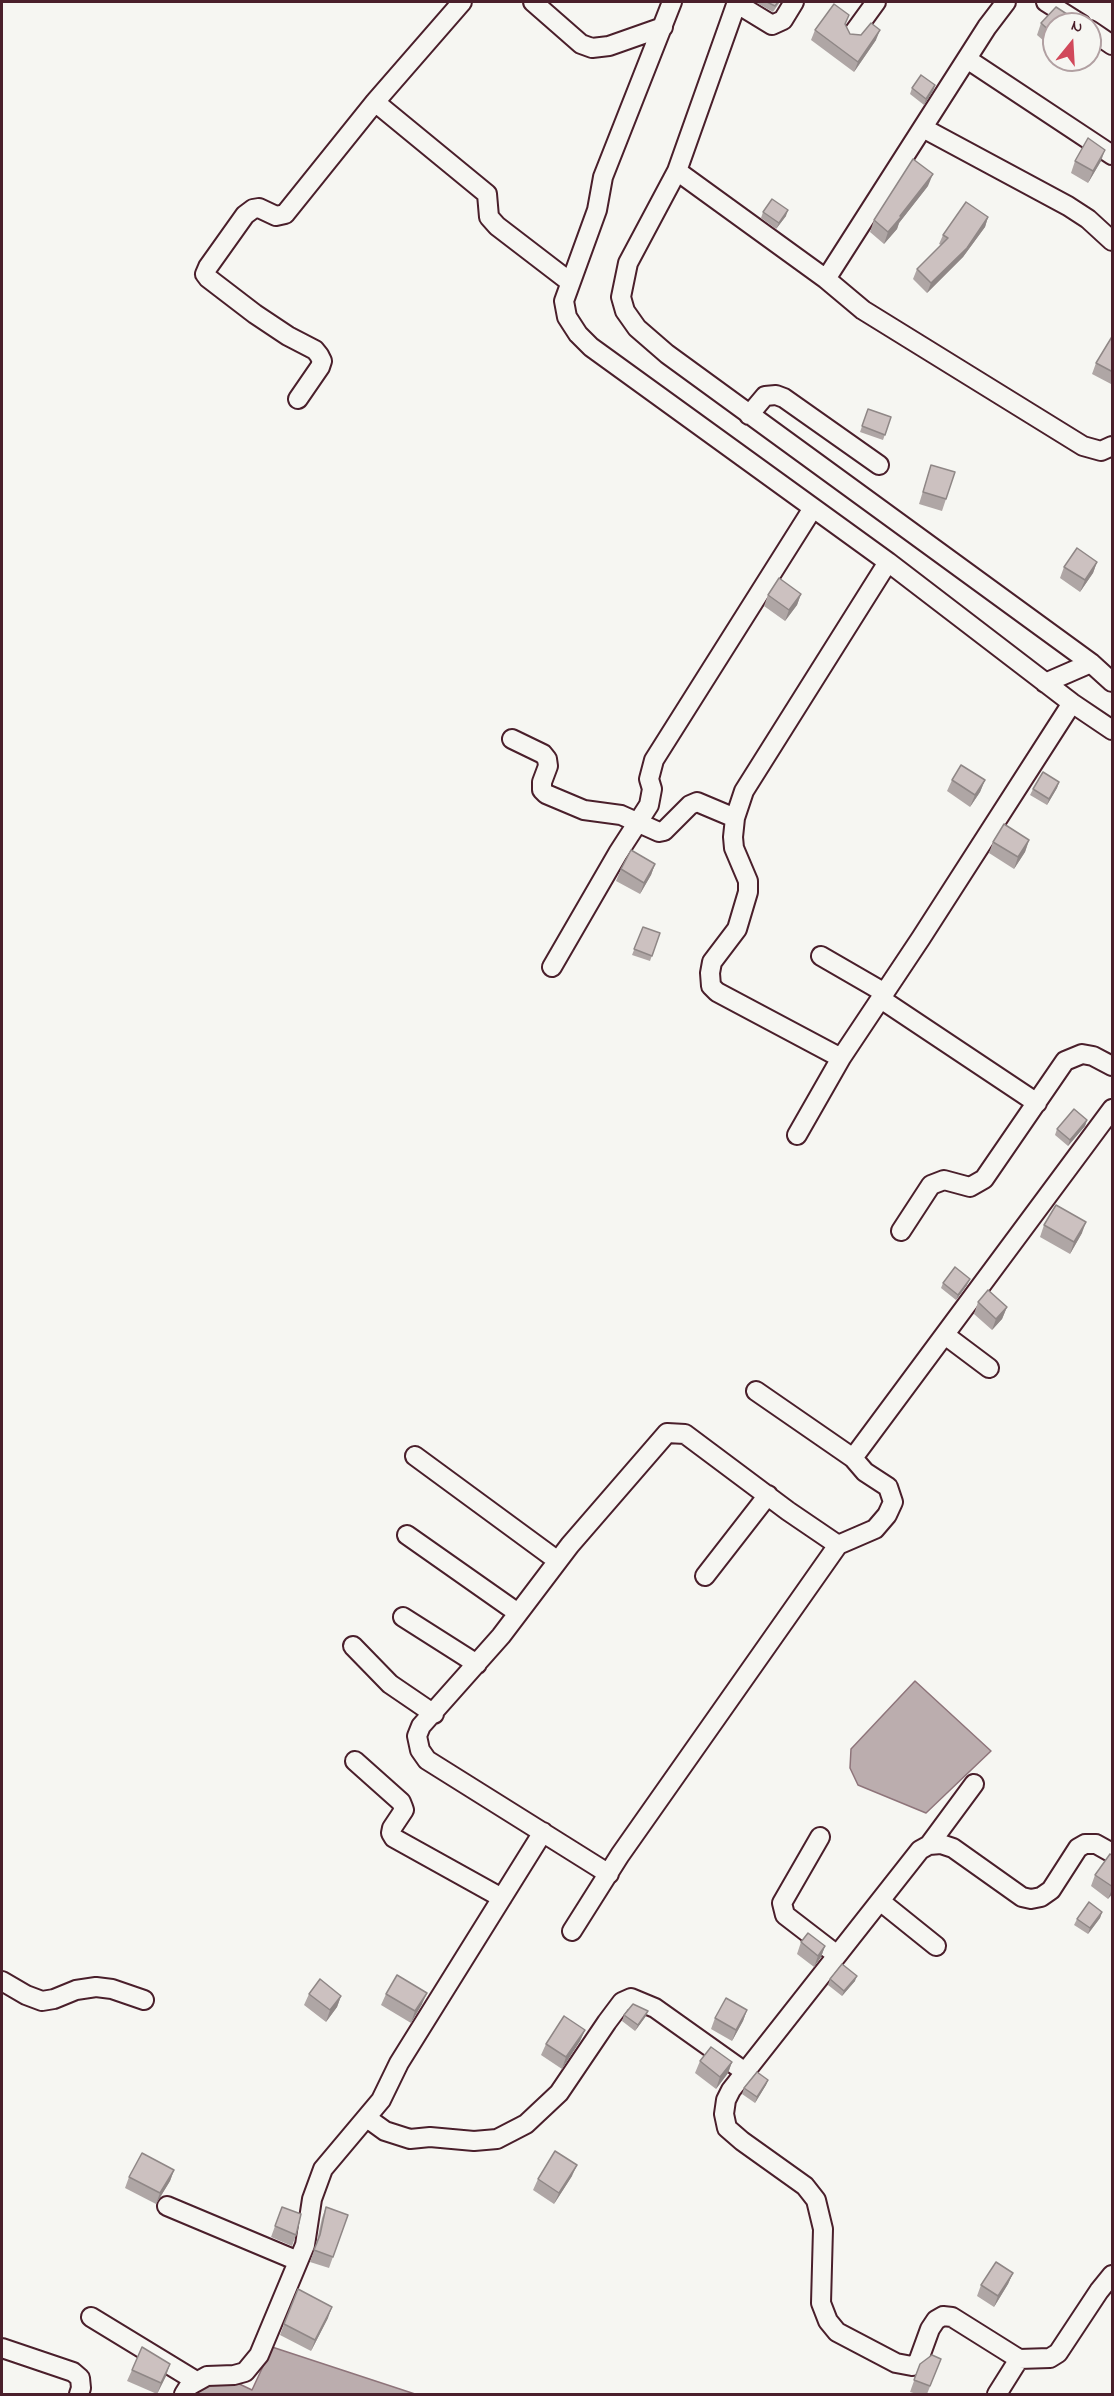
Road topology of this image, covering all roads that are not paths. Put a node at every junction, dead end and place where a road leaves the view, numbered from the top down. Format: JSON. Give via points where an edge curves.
{"nodes":[{"id":1,"x":462,"y":2,"type":"edge"},
{"id":2,"x":533,"y":2,"type":"edge"},
{"id":3,"x":672,"y":2,"type":"edge"},
{"id":4,"x":737,"y":2,"type":"edge"},
{"id":5,"x":794,"y":2,"type":"edge"},
{"id":6,"x":876,"y":2,"type":"edge"},
{"id":7,"x":1006,"y":2,"type":"edge"},
{"id":8,"x":1046,"y":2,"type":"edge"},
{"id":9,"x":1062,"y":12,"type":"edge"},
{"id":10,"x":663,"y":27,"type":"junction"},
{"id":11,"x":852,"y":35,"type":"edge"},
{"id":12,"x":967,"y":59,"type":"junction"},
{"id":13,"x":375,"y":102,"type":"junction"},
{"id":14,"x":923,"y":128,"type":"junction"},
{"id":15,"x":1113,"y":155,"type":"edge"},
{"id":16,"x":676,"y":171,"type":"junction"},
{"id":17,"x":1113,"y":241,"type":"edge"},
{"id":18,"x":826,"y":279,"type":"junction"},
{"id":19,"x":570,"y":282,"type":"junction"},
{"id":20,"x":298,"y":399,"type":"dead end"},
{"id":21,"x":749,"y":415,"type":"junction"},
{"id":22,"x":1113,"y":446,"type":"edge"},
{"id":23,"x":879,"y":465,"type":"dead end"},
{"id":24,"x":813,"y":508,"type":"junction"},
{"id":25,"x":888,"y":562,"type":"junction"},
{"id":26,"x":1091,"y":663,"type":"junction"},
{"id":27,"x":1113,"y":682,"type":"edge"},
{"id":28,"x":1045,"y":683,"type":"junction"},
{"id":29,"x":1072,"y":703,"type":"junction"},
{"id":30,"x":1113,"y":730,"type":"edge"},
{"id":31,"x":512,"y":739,"type":"dead end"},
{"id":32,"x":735,"y":818,"type":"junction"},
{"id":33,"x":636,"y":823,"type":"junction"},
{"id":34,"x":821,"y":956,"type":"dead end"},
{"id":35,"x":552,"y":968,"type":"dead end"},
{"id":36,"x":883,"y":996,"type":"junction"},
{"id":37,"x":841,"y":1058,"type":"junction"},
{"id":38,"x":1113,"y":1066,"type":"edge"},
{"id":39,"x":1037,"y":1103,"type":"junction"},
{"id":40,"x":1113,"y":1109,"type":"edge"},
{"id":41,"x":797,"y":1135,"type":"dead end"},
{"id":42,"x":901,"y":1231,"type":"dead end"},
{"id":43,"x":945,"y":1335,"type":"junction"},
{"id":44,"x":989,"y":1368,"type":"dead end"},
{"id":45,"x":756,"y":1391,"type":"dead end"},
{"id":46,"x":415,"y":1456,"type":"dead end"},
{"id":47,"x":853,"y":1458,"type":"junction"},
{"id":48,"x":768,"y":1495,"type":"junction"},
{"id":49,"x":407,"y":1535,"type":"dead end"},
{"id":50,"x":838,"y":1545,"type":"junction"},
{"id":51,"x":558,"y":1561,"type":"junction"},
{"id":52,"x":705,"y":1576,"type":"dead end"},
{"id":53,"x":518,"y":1613,"type":"junction"},
{"id":54,"x":403,"y":1617,"type":"dead end"},
{"id":55,"x":353,"y":1646,"type":"dead end"},
{"id":56,"x":477,"y":1664,"type":"junction"},
{"id":57,"x":434,"y":1714,"type":"junction"},
{"id":58,"x":355,"y":1761,"type":"dead end"},
{"id":59,"x":974,"y":1784,"type":"dead end"},
{"id":60,"x":543,"y":1832,"type":"junction"},
{"id":61,"x":820,"y":1837,"type":"dead end"},
{"id":62,"x":928,"y":1845,"type":"junction"},
{"id":63,"x":1113,"y":1853,"type":"edge"},
{"id":64,"x":609,"y":1874,"type":"junction"},
{"id":65,"x":502,"y":1898,"type":"junction"},
{"id":66,"x":880,"y":1901,"type":"junction"},
{"id":67,"x":572,"y":1931,"type":"dead end"},
{"id":68,"x":936,"y":1946,"type":"dead end"},
{"id":69,"x":837,"y":1955,"type":"junction"},
{"id":70,"x":2,"y":1981,"type":"edge"},
{"id":71,"x":144,"y":2000,"type":"dead end"},
{"id":72,"x":745,"y":2072,"type":"junction"},
{"id":73,"x":367,"y":2118,"type":"junction"},
{"id":74,"x":167,"y":2206,"type":"dead end"},
{"id":75,"x":298,"y":2261,"type":"junction"},
{"id":76,"x":1113,"y":2275,"type":"edge"},
{"id":77,"x":91,"y":2317,"type":"dead end"},
{"id":78,"x":2,"y":2348,"type":"edge"},
{"id":79,"x":1019,"y":2358,"type":"junction"},
{"id":80,"x":190,"y":2388,"type":"edge"},
{"id":81,"x":78,"y":2394,"type":"edge"},
{"id":82,"x":997,"y":2394,"type":"edge"}],
"edges":[{"from":1,"to":13,"type":"street"},
{"from":2,"to":10,"type":"street","via":[[592,48]]},
{"from":3,"to":10,"type":"street"},
{"from":4,"to":5,"type":"street","via":[[772,25],[783,20]]},
{"from":4,"to":16,"type":"street"},
{"from":6,"to":11,"type":"street"},
{"from":7,"to":12,"type":"street"},
{"from":8,"to":9,"type":"street"},
{"from":10,"to":19,"type":"street","via":[[603,177],[597,210]]},
{"from":12,"to":14,"type":"street"},
{"from":12,"to":15,"type":"street"},
{"from":13,"to":19,"type":"street","via":[[488,194],[489,217],[497,226]]},
{"from":13,"to":20,"type":"street","via":[[285,214],[276,216],[259,208],[245,214],[205,274],[255,314],[319,355],[320,367]]},
{"from":14,"to":17,"type":"street","via":[[1068,206]]},
{"from":14,"to":18,"type":"street"},
{"from":16,"to":18,"type":"street"},
{"from":16,"to":21,"type":"street","via":[[628,263],[621,297],[625,311],[637,328],[666,354]]},
{"from":18,"to":22,"type":"street","via":[[862,310],[1083,446],[1101,451]]},
{"from":19,"to":24,"type":"street","via":[[564,301],[567,316],[591,347]]},
{"from":21,"to":23,"type":"street","via":[[765,396],[784,398]]},
{"from":21,"to":26,"type":"street"},
{"from":24,"to":25,"type":"street"},
{"from":24,"to":33,"type":"street","via":[[654,760],[649,805]]},
{"from":25,"to":28,"type":"street"},
{"from":25,"to":32,"type":"street","via":[[744,791]]},
{"from":26,"to":27,"type":"street"},
{"from":26,"to":28,"type":"street"},
{"from":28,"to":29,"type":"street"},
{"from":29,"to":30,"type":"street"},
{"from":29,"to":36,"type":"street"},
{"from":31,"to":33,"type":"street","via":[[548,759],[542,782],[546,794],[584,810],[611,813]]},
{"from":32,"to":33,"type":"street","via":[[697,802],[664,831]]},
{"from":32,"to":37,"type":"street","via":[[734,848],[748,881],[748,892],[736,928],[712,962],[711,986]]},
{"from":33,"to":35,"type":"street"},
{"from":34,"to":36,"type":"street"},
{"from":36,"to":37,"type":"street"},
{"from":36,"to":39,"type":"street"},
{"from":37,"to":41,"type":"street"},
{"from":38,"to":39,"type":"street","via":[[1093,1056],[1072,1057],[1065,1061]]},
{"from":39,"to":42,"type":"street","via":[[984,1179],[970,1187],[944,1180],[931,1185]]},
{"from":40,"to":43,"type":"street"},
{"from":43,"to":44,"type":"street"},
{"from":43,"to":47,"type":"street"},
{"from":45,"to":47,"type":"street"},
{"from":46,"to":51,"type":"street"},
{"from":47,"to":50,"type":"street","via":[[865,1472],[888,1487],[893,1502],[875,1529]]},
{"from":48,"to":50,"type":"street"},
{"from":48,"to":51,"type":"street","via":[[685,1434],[667,1434]]},
{"from":48,"to":52,"type":"street"},
{"from":49,"to":53,"type":"street"},
{"from":50,"to":64,"type":"street"},
{"from":51,"to":53,"type":"street"},
{"from":53,"to":56,"type":"street"},
{"from":54,"to":56,"type":"street"},
{"from":55,"to":57,"type":"street","via":[[390,1684]]},
{"from":56,"to":57,"type":"street"},
{"from":57,"to":60,"type":"street","via":[[417,1736],[427,1760]]},
{"from":58,"to":65,"type":"street","via":[[404,1807],[392,1828],[394,1838]]},
{"from":59,"to":62,"type":"street"},
{"from":60,"to":64,"type":"street"},
{"from":60,"to":65,"type":"street"},
{"from":61,"to":69,"type":"street","via":[[782,1903],[785,1915]]},
{"from":62,"to":63,"type":"street","via":[[953,1848],[1022,1897],[1031,1899],[1052,1890],[1078,1848],[1085,1844],[1096,1844]]},
{"from":62,"to":66,"type":"street"},
{"from":64,"to":67,"type":"street"},
{"from":65,"to":73,"type":"street"},
{"from":66,"to":68,"type":"street"},
{"from":66,"to":69,"type":"street"},
{"from":69,"to":72,"type":"street"},
{"from":70,"to":71,"type":"street","via":[[42,2001],[96,1987]]},
{"from":72,"to":73,"type":"street","via":[[655,2008],[631,1998],[622,2002],[559,2093],[526,2124],[497,2139],[401,2138]]},
{"from":72,"to":79,"type":"street","via":[[726,2100],[723,2114],[727,2128],[806,2187],[816,2200],[823,2229],[821,2303],[837,2332],[896,2363],[912,2366],[918,2362],[936,2320],[952,2317]]},
{"from":73,"to":75,"type":"street","via":[[323,2169]]},
{"from":74,"to":75,"type":"street"},
{"from":75,"to":80,"type":"street","via":[[252,2365],[234,2376],[207,2376]]},
{"from":76,"to":79,"type":"street","via":[[1058,2353],[1050,2358]]},
{"from":77,"to":80,"type":"street"},
{"from":78,"to":81,"type":"street","via":[[73,2372],[80,2378]]},
{"from":79,"to":82,"type":"street"}]}
